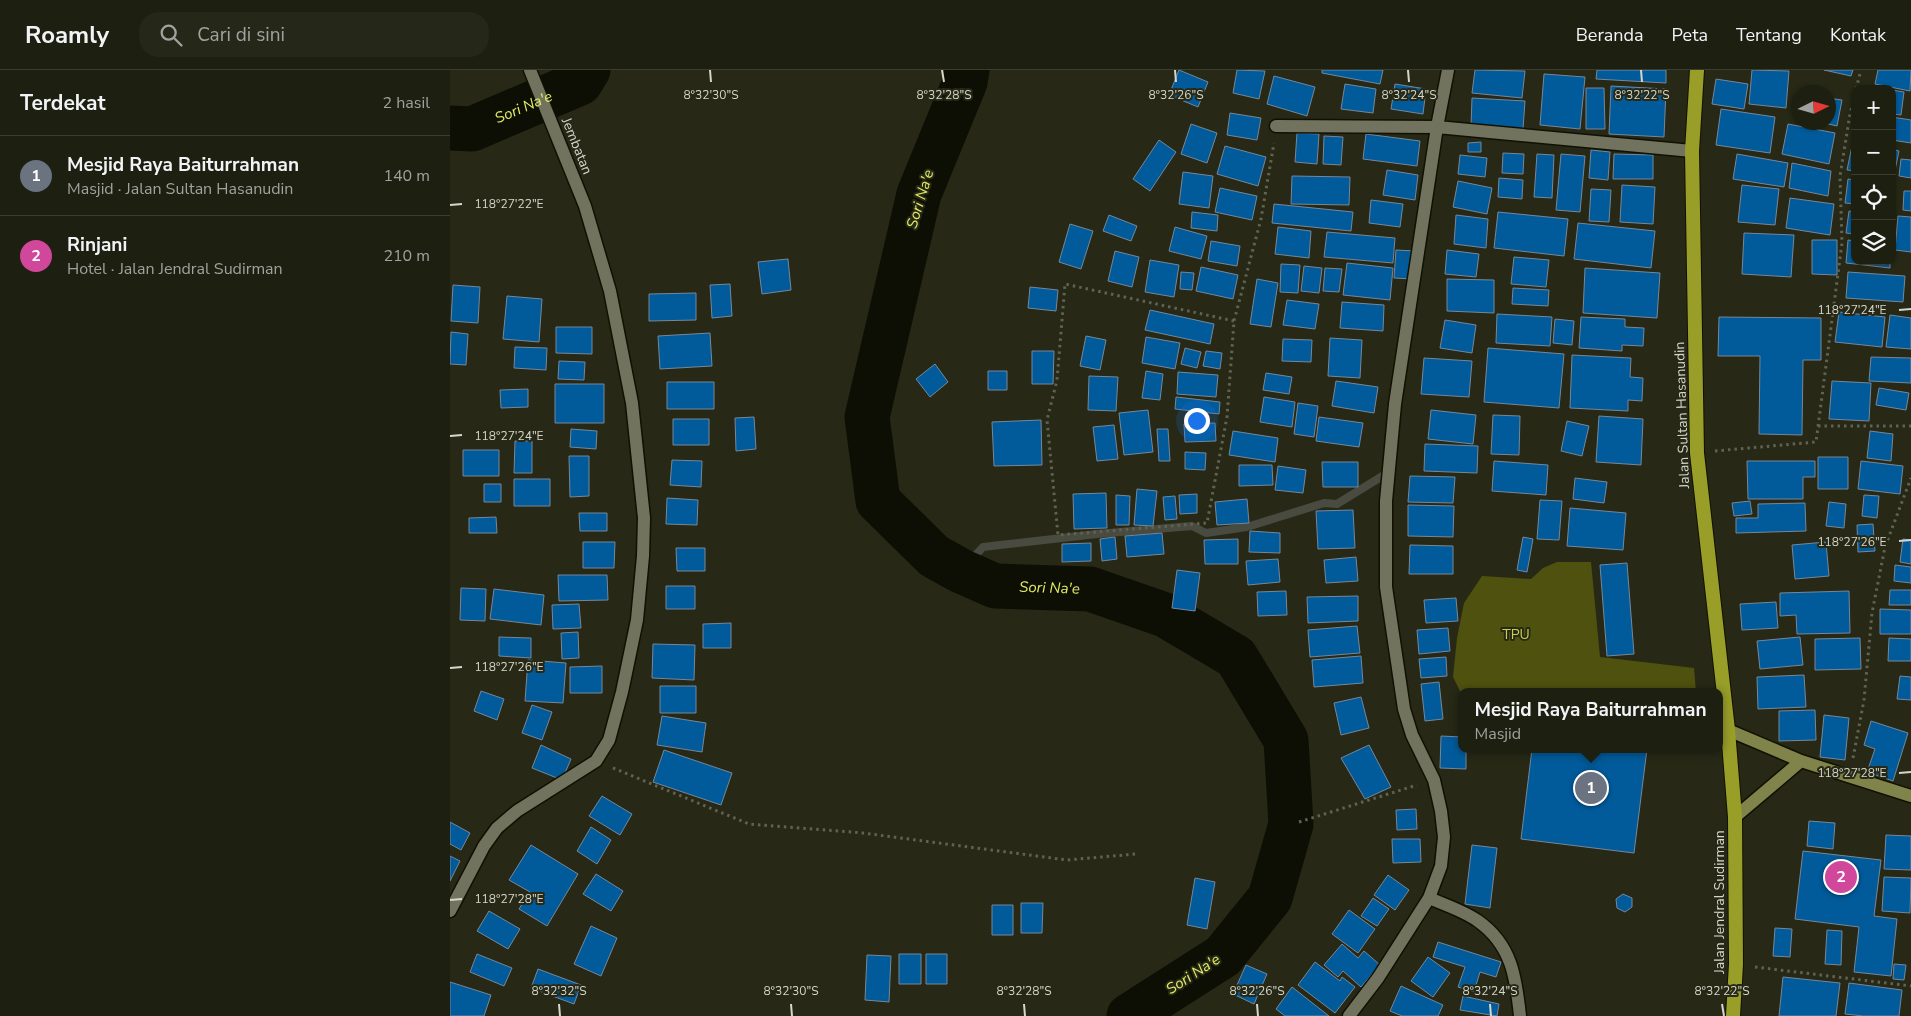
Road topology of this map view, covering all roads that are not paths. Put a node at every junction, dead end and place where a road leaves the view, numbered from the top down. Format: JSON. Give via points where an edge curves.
{"nodes":[{"id":1,"x":530,"y":70,"type":"edge"},
{"id":2,"x":1448,"y":70,"type":"edge"},
{"id":3,"x":1697,"y":70,"type":"edge"},
{"id":4,"x":1276,"y":126,"type":"road end"},
{"id":5,"x":1437,"y":126,"type":"junction"},
{"id":6,"x":1692,"y":151,"type":"junction"},
{"id":7,"x":1728,"y":730,"type":"junction"},
{"id":8,"x":1801,"y":761,"type":"junction"},
{"id":9,"x":1911,"y":796,"type":"edge"},
{"id":10,"x":1735,"y":818,"type":"junction"},
{"id":11,"x":1429,"y":898,"type":"junction"},
{"id":12,"x":450,"y":911,"type":"edge"},
{"id":13,"x":1349,"y":1016,"type":"edge"},
{"id":14,"x":1520,"y":1016,"type":"edge"},
{"id":15,"x":1733,"y":1016,"type":"edge"}],
"edges":[{"from":1,"to":12,"type":"street","name":"Jembatan","via":[[585,206],[610,291],[630,394],[644,518],[643,556],[636,620],[609,740],[596,761],[518,810],[497,828]]},
{"from":2,"to":5,"type":"street"},
{"from":3,"to":6,"type":"highway","name":"Jalan Sultan Hasanudin"},
{"from":4,"to":5,"type":"street"},
{"from":5,"to":6,"type":"street"},
{"from":5,"to":11,"type":"street","via":[[1395,404],[1386,501],[1386,587],[1404,709],[1412,735],[1434,780],[1444,838],[1441,866]]},
{"from":6,"to":7,"type":"highway","name":"Jalan Sultan Hasanudin","via":[[1697,452]]},
{"from":7,"to":8,"type":"main road"},
{"from":7,"to":10,"type":"highway","name":"Jalan Sultan Hasanudin"},
{"from":8,"to":9,"type":"main road"},
{"from":8,"to":10,"type":"main road"},
{"from":10,"to":15,"type":"highway","name":"Jalan Jendral Sudirman"},
{"from":11,"to":13,"type":"street","via":[[1378,978]]},
{"from":11,"to":14,"type":"street","via":[[1478,921],[1497,938],[1509,956],[1517,985]]}]}
